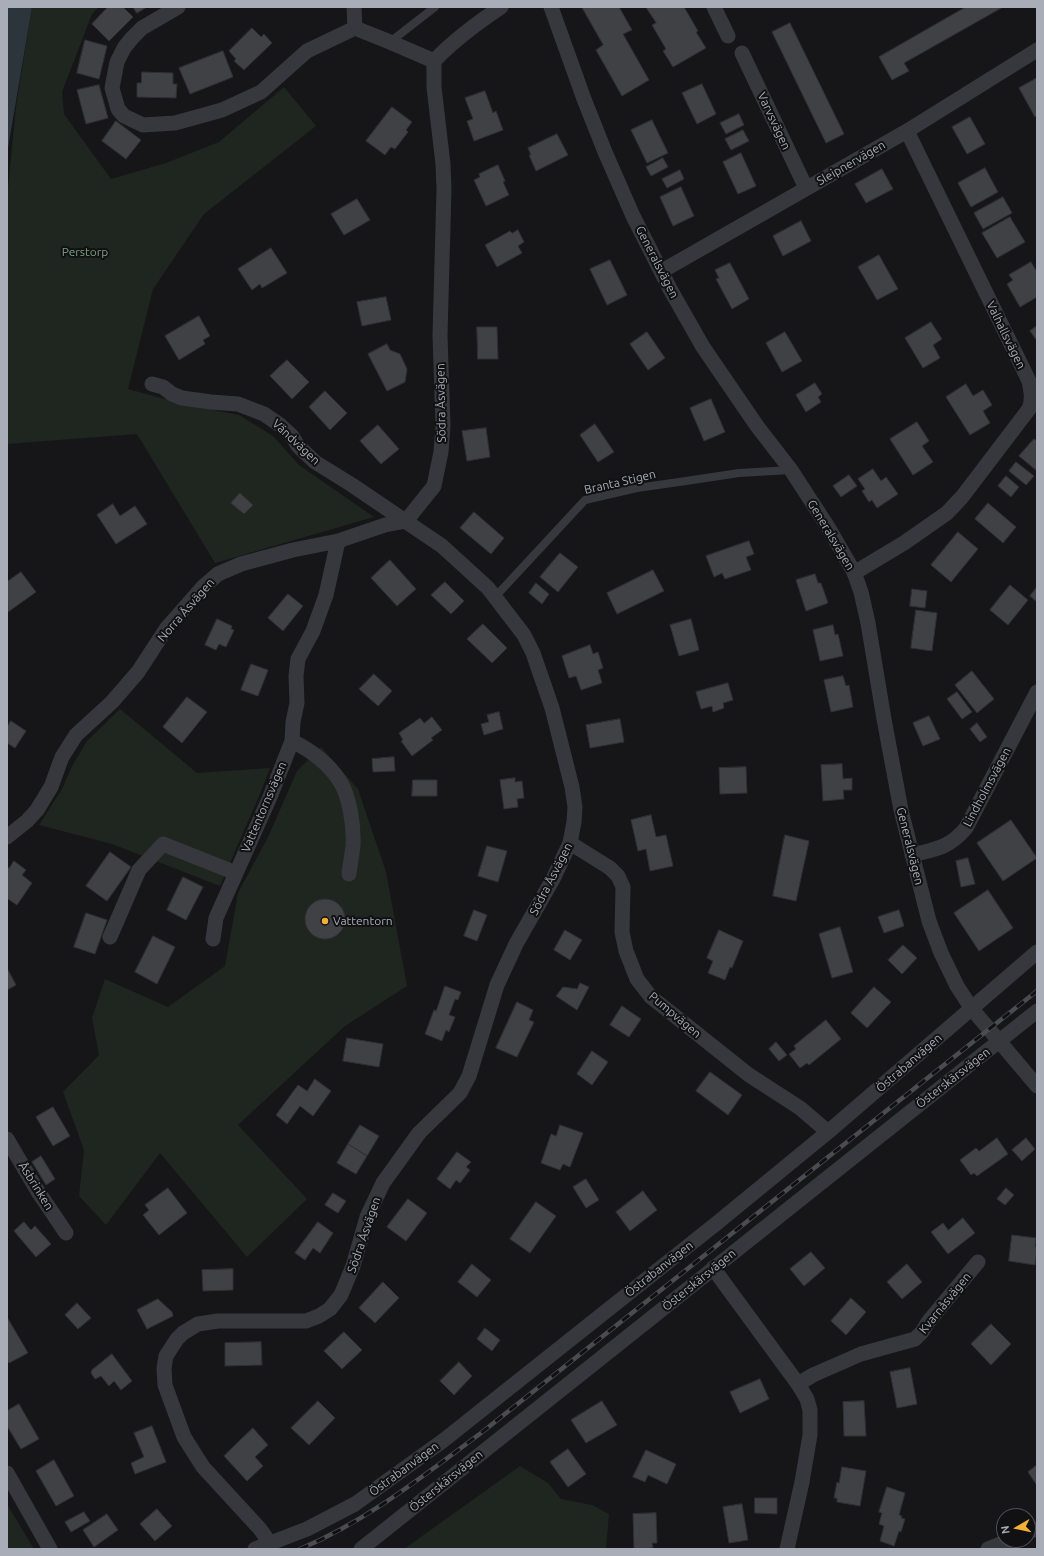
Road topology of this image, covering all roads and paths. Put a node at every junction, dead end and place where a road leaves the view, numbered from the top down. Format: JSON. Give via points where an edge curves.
{"nodes":[{"id":1,"x":178,"y":7,"type":"edge"},
{"id":2,"x":354,"y":7,"type":"edge"},
{"id":3,"x":435,"y":7,"type":"edge"},
{"id":4,"x":502,"y":7,"type":"edge"},
{"id":5,"x":552,"y":7,"type":"edge"},
{"id":6,"x":714,"y":7,"type":"edge"},
{"id":7,"x":424,"y":10,"type":"edge"},
{"id":8,"x":355,"y":28,"type":"junction"},
{"id":9,"x":728,"y":36,"type":"dead end"},
{"id":10,"x":390,"y":42,"type":"junction"},
{"id":11,"x":1037,"y":50,"type":"edge"},
{"id":12,"x":742,"y":53,"type":"dead end"},
{"id":13,"x":434,"y":61,"type":"junction"},
{"id":14,"x":907,"y":130,"type":"junction"},
{"id":15,"x":806,"y":188,"type":"junction"},
{"id":16,"x":662,"y":271,"type":"junction"},
{"id":17,"x":152,"y":384,"type":"dead end"},
{"id":18,"x":791,"y":470,"type":"junction"},
{"id":19,"x":406,"y":521,"type":"junction"},
{"id":20,"x":338,"y":541,"type":"junction"},
{"id":21,"x":854,"y":573,"type":"junction"},
{"id":22,"x":495,"y":597,"type":"junction"},
{"id":23,"x":1037,"y":692,"type":"edge"},
{"id":24,"x":292,"y":740,"type":"junction"},
{"id":25,"x":7,"y":837,"type":"edge"},
{"id":26,"x":570,"y":843,"type":"junction"},
{"id":27,"x":912,"y":855,"type":"junction"},
{"id":28,"x":236,"y":873,"type":"junction"},
{"id":29,"x":348,"y":874,"type":"dead end"},
{"id":30,"x":110,"y":937,"type":"dead end"},
{"id":31,"x":213,"y":939,"type":"dead end"},
{"id":32,"x":1037,"y":952,"type":"edge"},
{"id":33,"x":972,"y":1009,"type":"junction"},
{"id":34,"x":1037,"y":1011,"type":"edge"},
{"id":35,"x":998,"y":1042,"type":"junction"},
{"id":36,"x":1037,"y":1086,"type":"edge"},
{"id":37,"x":828,"y":1132,"type":"junction"},
{"id":38,"x":7,"y":1139,"type":"edge"},
{"id":39,"x":66,"y":1233,"type":"dead end"},
{"id":40,"x":978,"y":1262,"type":"dead end"},
{"id":41,"x":713,"y":1268,"type":"junction"},
{"id":42,"x":798,"y":1384,"type":"junction"},
{"id":43,"x":7,"y":1473,"type":"edge"},
{"id":44,"x":270,"y":1543,"type":"junction"},
{"id":45,"x":50,"y":1549,"type":"edge"},
{"id":46,"x":255,"y":1549,"type":"edge"},
{"id":47,"x":361,"y":1549,"type":"edge"},
{"id":48,"x":788,"y":1549,"type":"edge"}],
"edges":[{"from":1,"to":8,"type":"street","via":[[142,28],[128,43],[117,62],[112,88],[116,105],[124,116],[143,125],[175,124],[222,110],[262,92],[307,51]]},
{"from":2,"to":8,"type":"street"},
{"from":3,"to":7,"type":"lane"},
{"from":4,"to":13,"type":"street","via":[[478,23]]},
{"from":5,"to":16,"type":"street","name":"Generalsvägen","via":[[605,152],[633,216]]},
{"from":6,"to":9,"type":"street"},
{"from":7,"to":10,"type":"lane"},
{"from":8,"to":10,"type":"street"},
{"from":10,"to":13,"type":"street"},
{"from":11,"to":14,"type":"street","name":"Sleipnervägen"},
{"from":12,"to":15,"type":"street","name":"Varvsvägen"},
{"from":13,"to":19,"type":"street","name":"Södra Åsvägen","via":[[434,87],[444,189],[440,335],[443,426],[434,486]]},
{"from":14,"to":15,"type":"street","name":"Sleipnervägen"},
{"from":14,"to":21,"type":"street","name":"Valhallsvägen","via":[[1028,381],[1032,394],[1031,404],[962,497],[947,512],[904,543]]},
{"from":15,"to":16,"type":"street","name":"Sleipnervägen"},
{"from":16,"to":18,"type":"street","name":"Generalsvägen","via":[[703,347],[757,426]]},
{"from":17,"to":19,"type":"street","name":"Vändvägen","via":[[164,387],[182,398],[238,404],[264,414],[292,436],[298,446],[315,462]]},
{"from":18,"to":21,"type":"street","name":"Generalsvägen"},
{"from":18,"to":22,"type":"lane","name":"Branta Stigen","via":[[739,473],[637,488],[584,500]]},
{"from":19,"to":20,"type":"street","name":"Norra Åsvägen","via":[[385,525]]},
{"from":19,"to":22,"type":"street","name":"Södra Åsvägen","via":[[442,546]]},
{"from":20,"to":24,"type":"street","name":"Vattentornsvägen","via":[[326,595],[313,631],[298,659],[297,703]]},
{"from":20,"to":25,"type":"street","name":"Norra Åsvägen","via":[[241,564],[218,574],[203,587],[166,629],[128,684],[76,735],[62,757],[51,787],[38,810]]},
{"from":21,"to":27,"type":"street","name":"Generalsvägen","via":[[868,623],[885,726]]},
{"from":22,"to":26,"type":"street","name":"Södra Åsvägen","via":[[524,635],[552,708],[575,808]]},
{"from":23,"to":27,"type":"street","name":"Lindholmsvägen","via":[[966,828],[958,838],[945,846]]},
{"from":24,"to":28,"type":"street","name":"Vattentornsvägen"},
{"from":24,"to":29,"type":"street","via":[[305,747],[340,781],[348,800],[353,846]]},
{"from":26,"to":37,"type":"street","name":"Pumpvägen","via":[[610,868],[618,876],[623,887],[622,932],[626,952],[637,979],[651,996],[749,1075],[800,1108]]},
{"from":26,"to":44,"type":"street","name":"Södra Åsvägen","via":[[497,985],[469,1076],[460,1093],[419,1134],[382,1183],[367,1217],[353,1266],[341,1295],[330,1309],[306,1321],[218,1321],[198,1324],[180,1336],[166,1356],[165,1385],[184,1437],[203,1467]]},
{"from":27,"to":33,"type":"street","name":"Generalsvägen","via":[[929,921],[941,953]]},
{"from":28,"to":30,"type":"street","via":[[163,844],[139,870]]},
{"from":28,"to":31,"type":"street","name":"Vattentornsvägen","via":[[216,918]]},
{"from":32,"to":33,"type":"street","name":"Östrabanvägen"},
{"from":33,"to":35,"type":"street","name":"Generalsvägen"},
{"from":33,"to":37,"type":"street","name":"Östrabanvägen"},
{"from":34,"to":35,"type":"street","name":"Österskärsvägen"},
{"from":35,"to":36,"type":"street","name":"Generalsvägen"},
{"from":35,"to":41,"type":"street","name":"Österskärsvägen"},
{"from":37,"to":44,"type":"street","name":"Östrabanvägen","via":[[444,1440],[355,1504],[307,1529]]},
{"from":38,"to":39,"type":"street","name":"Åsbrinken"},
{"from":40,"to":42,"type":"street","name":"Kvarnåsvägen","via":[[915,1339],[861,1354]]},
{"from":41,"to":42,"type":"street"},
{"from":41,"to":47,"type":"street","name":"Österskärsvägen"},
{"from":42,"to":48,"type":"street","via":[[809,1404],[811,1423]]},
{"from":43,"to":45,"type":"street"},
{"from":44,"to":46,"type":"street","name":"Östrabanvägen"}]}
